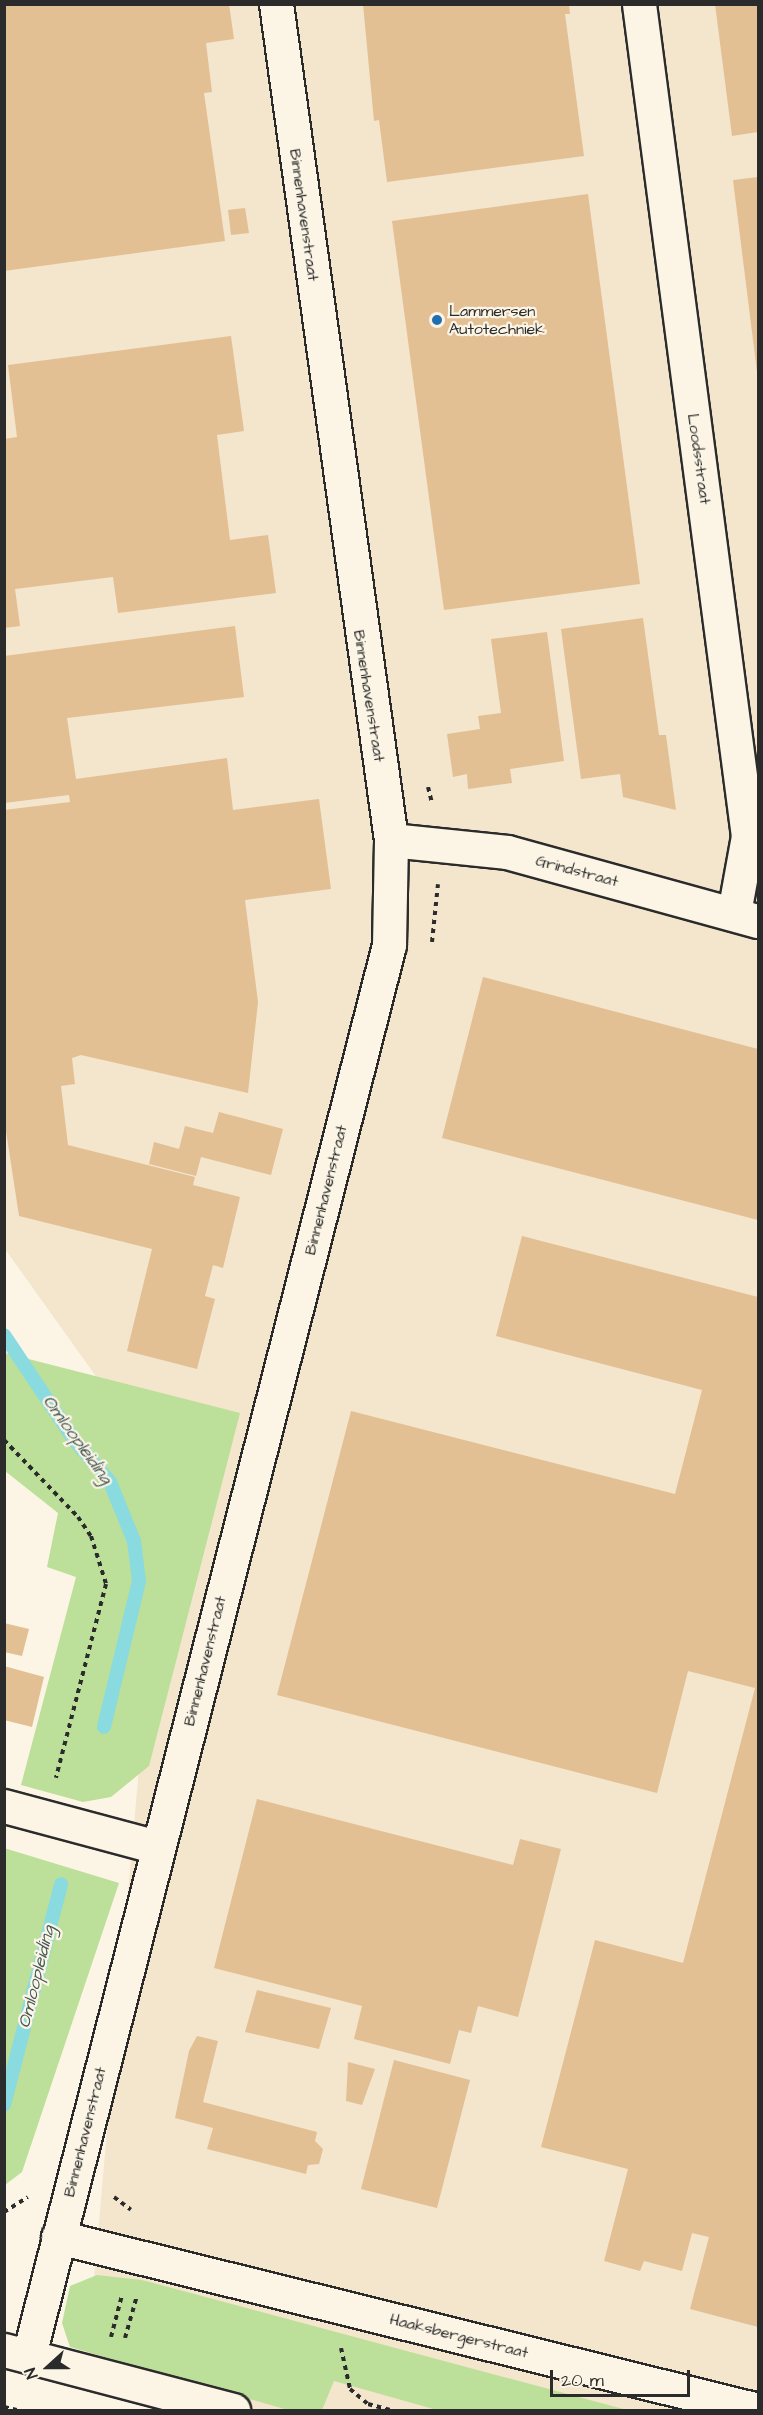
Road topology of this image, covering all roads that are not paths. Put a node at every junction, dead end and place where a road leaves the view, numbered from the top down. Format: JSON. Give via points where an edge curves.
{"nodes":[{"id":1,"x":276,"y":4,"type":"edge"},
{"id":2,"x":639,"y":4,"type":"edge"},
{"id":3,"x":391,"y":840,"type":"junction"},
{"id":4,"x":746,"y":917,"type":"edge"},
{"id":5,"x":4,"y":1806,"type":"edge"},
{"id":6,"x":157,"y":1847,"type":"junction"},
{"id":7,"x":58,"y":2237,"type":"junction"},
{"id":8,"x":17,"y":2353,"type":"edge"},
{"id":9,"x":233,"y":2410,"type":"edge"},
{"id":10,"x":758,"y":2410,"type":"edge"}],
"edges":[{"from":1,"to":3,"type":"street","name":"Binnenhavenstraat"},
{"from":2,"to":4,"type":"street","name":"Loodsstraat","via":[[748,836]]},
{"from":3,"to":4,"type":"street","name":"Grindstraat","via":[[507,852]]},
{"from":3,"to":6,"type":"street","name":"Binnenhavenstraat","via":[[389,945]]},
{"from":5,"to":6,"type":"street"},
{"from":6,"to":7,"type":"street","name":"Binnenhavenstraat"},
{"from":7,"to":8,"type":"street","name":"Binnenhavenstraat"},
{"from":7,"to":10,"type":"street","name":"Haaksbergerstraat"},
{"from":8,"to":9,"type":"street"}]}
